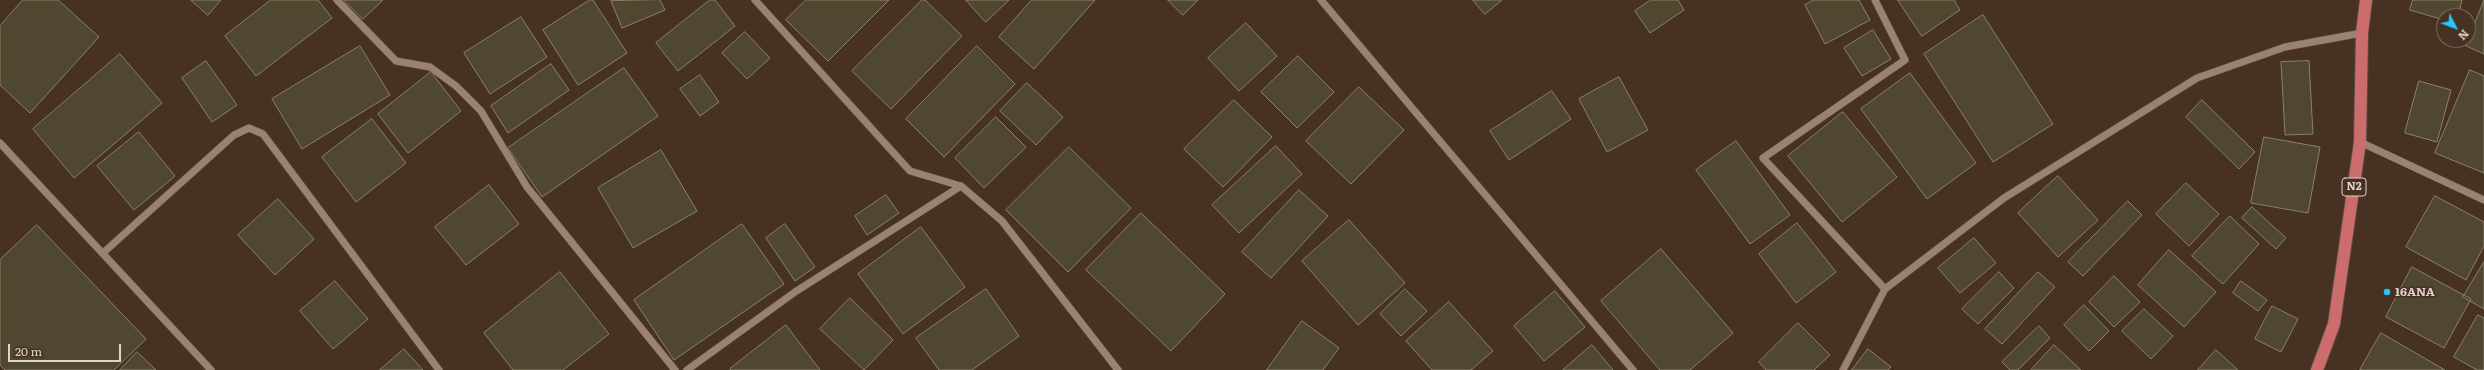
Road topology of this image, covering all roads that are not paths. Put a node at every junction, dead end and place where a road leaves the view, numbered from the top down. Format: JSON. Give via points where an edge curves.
{"nodes":[{"id":1,"x":337,"y":0,"type":"edge"},
{"id":2,"x":755,"y":0,"type":"edge"},
{"id":3,"x":1321,"y":0,"type":"edge"},
{"id":4,"x":1875,"y":0,"type":"edge"},
{"id":5,"x":2366,"y":0,"type":"edge"},
{"id":6,"x":2362,"y":33,"type":"junction"},
{"id":7,"x":2360,"y":142,"type":"junction"},
{"id":8,"x":0,"y":143,"type":"edge"},
{"id":9,"x":961,"y":186,"type":"junction"},
{"id":10,"x":2484,"y":200,"type":"edge"},
{"id":11,"x":103,"y":253,"type":"junction"},
{"id":12,"x":1885,"y":289,"type":"junction"},
{"id":13,"x":211,"y":370,"type":"edge"},
{"id":14,"x":439,"y":370,"type":"edge"},
{"id":15,"x":675,"y":370,"type":"edge"},
{"id":16,"x":687,"y":370,"type":"edge"},
{"id":17,"x":1118,"y":370,"type":"edge"},
{"id":18,"x":1633,"y":370,"type":"edge"},
{"id":19,"x":1843,"y":370,"type":"edge"},
{"id":20,"x":2317,"y":370,"type":"edge"}],
"edges":[{"from":1,"to":15,"type":"street","via":[[396,60],[430,67],[456,86],[481,111],[527,187]]},
{"from":2,"to":9,"type":"street","via":[[910,171]]},
{"from":3,"to":18,"type":"street"},
{"from":4,"to":12,"type":"street","via":[[1905,60],[1763,158]]},
{"from":5,"to":6,"type":"highway","number":"N2"},
{"from":6,"to":7,"type":"highway","number":"N2"},
{"from":6,"to":12,"type":"street","via":[[2285,47],[2197,78],[2004,198]]},
{"from":7,"to":10,"type":"street"},
{"from":7,"to":20,"type":"highway","number":"N2","via":[[2334,324]]},
{"from":8,"to":11,"type":"street"},
{"from":9,"to":16,"type":"street","via":[[795,292]]},
{"from":9,"to":17,"type":"street","via":[[1002,221]]},
{"from":11,"to":13,"type":"street"},
{"from":11,"to":14,"type":"street","via":[[234,135],[249,128],[263,134]]},
{"from":12,"to":19,"type":"street"}]}
